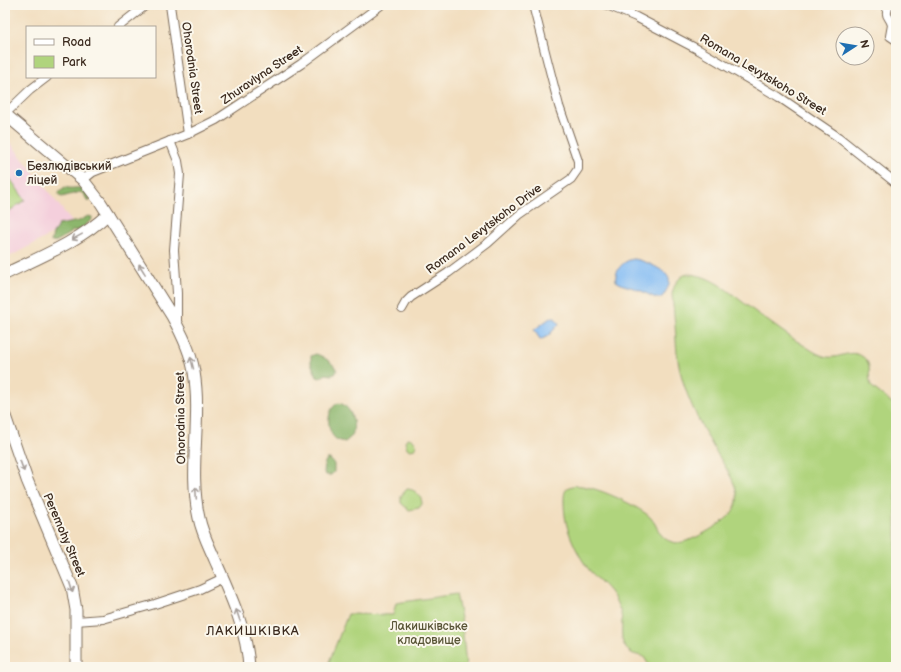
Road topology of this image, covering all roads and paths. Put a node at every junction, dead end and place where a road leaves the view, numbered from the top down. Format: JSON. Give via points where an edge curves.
{"nodes":[{"id":1,"x":146,"y":5,"type":"edge"},
{"id":2,"x":170,"y":5,"type":"edge"},
{"id":3,"x":381,"y":5,"type":"edge"},
{"id":4,"x":533,"y":5,"type":"edge"},
{"id":5,"x":607,"y":5,"type":"edge"},
{"id":6,"x":889,"y":5,"type":"edge"},
{"id":7,"x":119,"y":26,"type":"edge"},
{"id":8,"x":896,"y":40,"type":"edge"},
{"id":9,"x":46,"y":78,"type":"edge"},
{"id":10,"x":5,"y":114,"type":"edge"},
{"id":11,"x":188,"y":134,"type":"junction"},
{"id":12,"x":170,"y":141,"type":"junction"},
{"id":13,"x":83,"y":180,"type":"junction"},
{"id":14,"x":896,"y":183,"type":"edge"},
{"id":15,"x":108,"y":214,"type":"junction"},
{"id":16,"x":5,"y":274,"type":"edge"},
{"id":17,"x":402,"y":309,"type":"dead end"},
{"id":18,"x":177,"y":325,"type":"junction"},
{"id":19,"x":5,"y":416,"type":"edge"},
{"id":20,"x":223,"y":578,"type":"junction"},
{"id":21,"x":76,"y":621,"type":"junction"},
{"id":22,"x":76,"y":667,"type":"edge"},
{"id":23,"x":249,"y":667,"type":"edge"}],
"edges":[{"from":1,"to":7,"type":"street"},
{"from":2,"to":11,"type":"street","name":"Ohorodnia Street"},
{"from":3,"to":11,"type":"street","name":"Zhuravlyna Street","via":[[289,73],[229,112]]},
{"from":4,"to":17,"type":"street","name":"Romana Levytskoho Drive","via":[[559,106],[578,161],[577,172],[566,183],[519,215],[453,270],[411,297]]},
{"from":5,"to":14,"type":"street","name":"Romana Levytskoho Street","via":[[694,46],[779,96],[838,137]]},
{"from":6,"to":8,"type":"street","via":[[886,13],[892,25],[890,34]]},
{"from":9,"to":10,"type":"street"},
{"from":10,"to":13,"type":"street"},
{"from":11,"to":12,"type":"street","name":"Zhuravlyna Street"},
{"from":12,"to":13,"type":"street","name":"Zhuravlyna Street","via":[[99,170]]},
{"from":12,"to":18,"type":"street","name":"Ohorodnia Street","via":[[180,174],[174,250]]},
{"from":13,"to":15,"type":"street"},
{"from":15,"to":16,"type":"street","one_way":true,"via":[[79,236]]},
{"from":18,"to":15,"type":"street","one_way":true},
{"from":20,"to":18,"type":"street","name":"Ohorodnia Street","one_way":true,"via":[[205,536],[198,510],[195,381],[189,353]]},
{"from":19,"to":21,"type":"street","name":"Peremohy Street","one_way":true,"via":[[32,492],[72,587]]},
{"from":20,"to":21,"type":"street","via":[[200,589],[155,604],[103,619]]},
{"from":23,"to":20,"type":"street","name":"Ohorodnia Street","one_way":true,"via":[[242,629]]},
{"from":21,"to":22,"type":"street","name":"Peremohy Street"}]}
